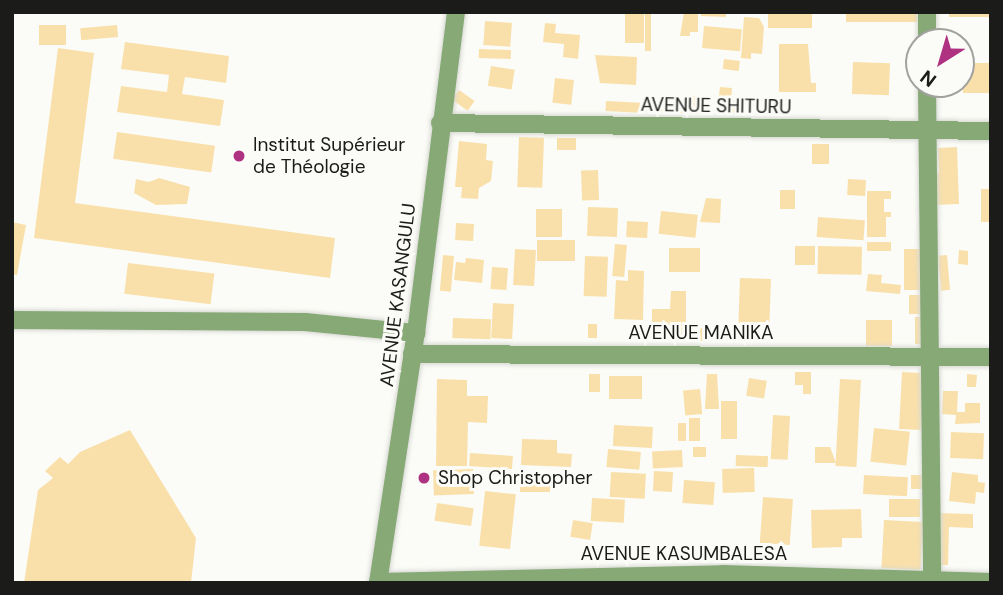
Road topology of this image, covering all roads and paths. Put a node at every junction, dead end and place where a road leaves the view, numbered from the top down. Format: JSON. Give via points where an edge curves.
{"nodes":[{"id":1,"x":456,"y":12,"type":"edge"},
{"id":2,"x":927,"y":98,"type":"edge"},
{"id":3,"x":440,"y":123,"type":"junction"},
{"id":4,"x":927,"y":131,"type":"junction"},
{"id":5,"x":991,"y":131,"type":"edge"},
{"id":6,"x":12,"y":320,"type":"edge"},
{"id":7,"x":416,"y":333,"type":"junction"},
{"id":8,"x":412,"y":354,"type":"junction"},
{"id":9,"x":930,"y":356,"type":"junction"},
{"id":10,"x":991,"y":357,"type":"edge"},
{"id":11,"x":933,"y":581,"type":"edge"},
{"id":12,"x":378,"y":582,"type":"edge"},
{"id":13,"x":991,"y":582,"type":"edge"}],
"edges":[{"from":1,"to":3,"type":"street","name":"AVENUE KASANGULU"},
{"from":2,"to":4,"type":"street"},
{"from":3,"to":4,"type":"street","name":"AVENUE SHITURU"},
{"from":3,"to":7,"type":"street","name":"AVENUE KASANGULU"},
{"from":4,"to":5,"type":"street","name":"AVENUE SHITURU"},
{"from":4,"to":9,"type":"street"},
{"from":6,"to":7,"type":"street","via":[[305,322]]},
{"from":7,"to":8,"type":"street","name":"AVENUE KASANGULU"},
{"from":8,"to":9,"type":"street","name":"AVENUE MANIKA"},
{"from":8,"to":12,"type":"street","name":"AVENUE KASANGULU"},
{"from":9,"to":10,"type":"street","name":"AVENUE MANIKA"},
{"from":9,"to":11,"type":"street"},
{"from":11,"to":12,"type":"street","name":"AVENUE KASUMBALESA","via":[[570,575]]},
{"from":11,"to":13,"type":"street","name":"AVENUE KASUMBALESA"}]}
